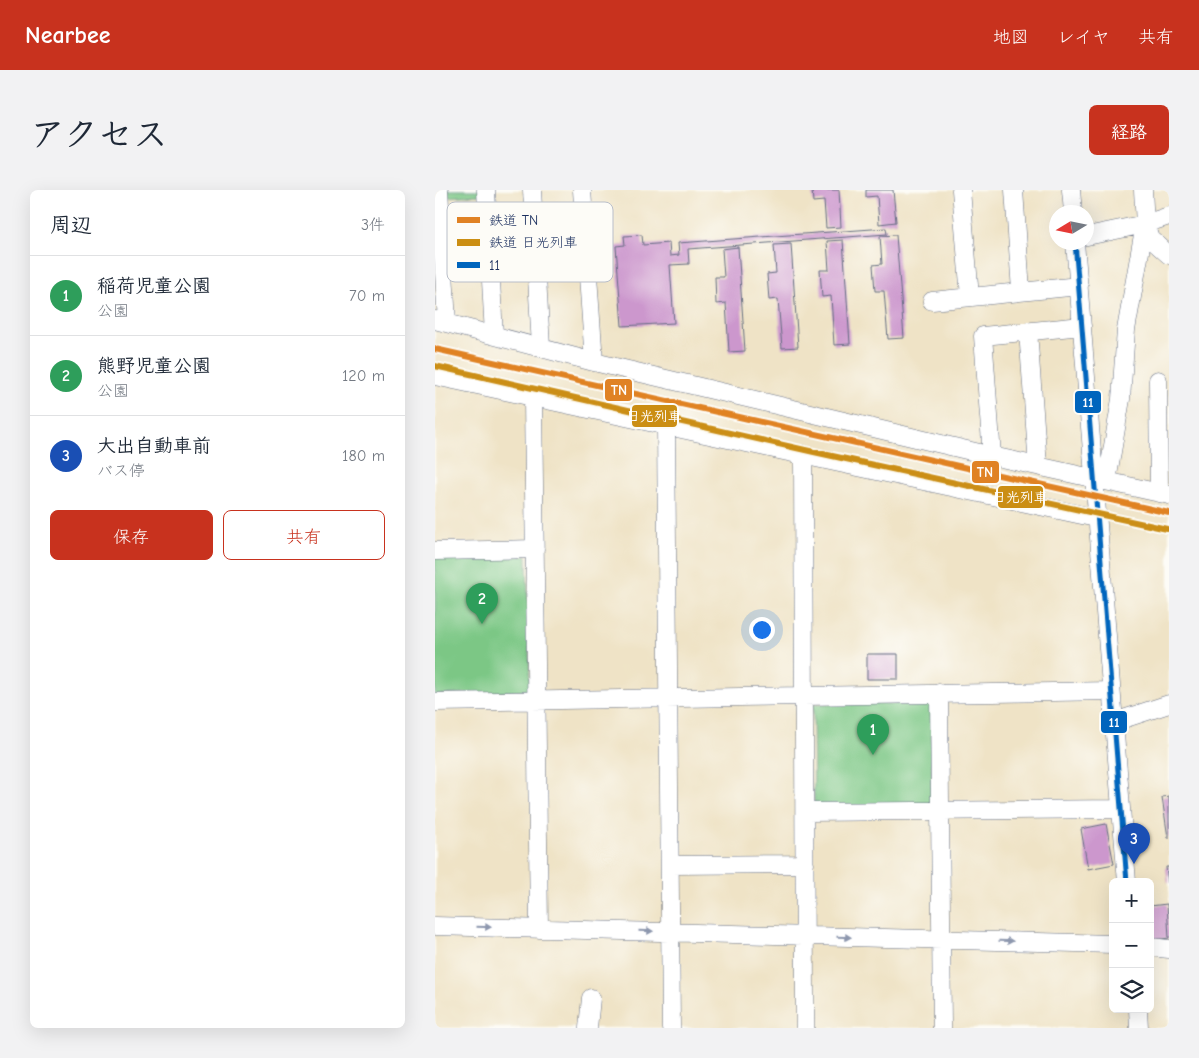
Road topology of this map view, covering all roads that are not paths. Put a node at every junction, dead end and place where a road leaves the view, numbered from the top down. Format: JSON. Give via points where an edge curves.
{"nodes":[{"id":1,"x":439,"y":190,"type":"edge"},
{"id":2,"x":961,"y":190,"type":"edge"},
{"id":3,"x":1014,"y":190,"type":"edge"},
{"id":4,"x":1071,"y":190,"type":"edge"},
{"id":5,"x":1143,"y":190,"type":"edge"},
{"id":6,"x":1072,"y":205,"type":"edge"},
{"id":7,"x":1169,"y":216,"type":"edge"},
{"id":8,"x":1145,"y":224,"type":"junction"},
{"id":9,"x":1094,"y":235,"type":"edge"},
{"id":10,"x":1076,"y":250,"type":"edge"},
{"id":11,"x":1169,"y":255,"type":"edge"},
{"id":12,"x":491,"y":282,"type":"edge"},
{"id":13,"x":537,"y":282,"type":"edge"},
{"id":14,"x":589,"y":282,"type":"edge"},
{"id":15,"x":1079,"y":286,"type":"junction"},
{"id":16,"x":1021,"y":291,"type":"junction"},
{"id":17,"x":971,"y":297,"type":"junction"},
{"id":18,"x":932,"y":301,"type":"dead end"},
{"id":19,"x":441,"y":321,"type":"edge"},
{"id":20,"x":1082,"y":326,"type":"junction"},
{"id":21,"x":1028,"y":331,"type":"junction"},
{"id":22,"x":494,"y":335,"type":"junction"},
{"id":23,"x":541,"y":347,"type":"junction"},
{"id":24,"x":594,"y":362,"type":"junction"},
{"id":25,"x":435,"y":376,"type":"edge"},
{"id":26,"x":1158,"y":380,"type":"dead end"},
{"id":27,"x":533,"y":397,"type":"junction"},
{"id":28,"x":666,"y":425,"type":"junction"},
{"id":29,"x":803,"y":454,"type":"junction"},
{"id":30,"x":992,"y":456,"type":"junction"},
{"id":31,"x":1038,"y":466,"type":"junction"},
{"id":32,"x":1100,"y":480,"type":"junction"},
{"id":33,"x":1164,"y":494,"type":"edge"},
{"id":34,"x":1096,"y":518,"type":"junction"},
{"id":35,"x":535,"y":549,"type":"junction"},
{"id":36,"x":435,"y":551,"type":"edge"},
{"id":37,"x":1111,"y":691,"type":"junction"},
{"id":38,"x":939,"y":693,"type":"junction"},
{"id":39,"x":803,"y":696,"type":"junction"},
{"id":40,"x":669,"y":697,"type":"junction"},
{"id":41,"x":537,"y":699,"type":"junction"},
{"id":42,"x":435,"y":702,"type":"edge"},
{"id":43,"x":1169,"y":704,"type":"edge"},
{"id":44,"x":1114,"y":722,"type":"junction"},
{"id":45,"x":1121,"y":809,"type":"junction"},
{"id":46,"x":806,"y":812,"type":"junction"},
{"id":47,"x":939,"y":812,"type":"junction"},
{"id":48,"x":805,"y":864,"type":"junction"},
{"id":49,"x":670,"y":865,"type":"junction"},
{"id":50,"x":1127,"y":878,"type":"edge"},
{"id":51,"x":435,"y":926,"type":"edge"},
{"id":52,"x":539,"y":929,"type":"junction"},
{"id":53,"x":671,"y":932,"type":"junction"},
{"id":54,"x":805,"y":936,"type":"junction"},
{"id":55,"x":941,"y":940,"type":"junction"},
{"id":56,"x":1109,"y":944,"type":"edge"},
{"id":57,"x":1154,"y":947,"type":"edge"},
{"id":58,"x":1169,"y":949,"type":"edge"},
{"id":59,"x":591,"y":998,"type":"dead end"},
{"id":60,"x":1138,"y":1013,"type":"edge"},
{"id":61,"x":588,"y":1028,"type":"edge"},
{"id":62,"x":671,"y":1028,"type":"edge"},
{"id":63,"x":805,"y":1028,"type":"edge"},
{"id":64,"x":942,"y":1028,"type":"edge"},
{"id":65,"x":1139,"y":1028,"type":"edge"}],
"edges":[{"from":1,"to":19,"type":"street"},
{"from":2,"to":17,"type":"street"},
{"from":3,"to":16,"type":"street"},
{"from":4,"to":6,"type":"street"},
{"from":5,"to":8,"type":"street"},
{"from":7,"to":8,"type":"street"},
{"from":8,"to":9,"type":"street"},
{"from":8,"to":11,"type":"street","via":[[1150,238]]},
{"from":8,"to":32,"type":"street","via":[[1126,330],[1121,399]]},
{"from":10,"to":15,"type":"street"},
{"from":12,"to":22,"type":"street"},
{"from":13,"to":23,"type":"street"},
{"from":14,"to":24,"type":"street"},
{"from":15,"to":16,"type":"street"},
{"from":15,"to":20,"type":"street"},
{"from":16,"to":17,"type":"street"},
{"from":17,"to":18,"type":"street"},
{"from":19,"to":22,"type":"street"},
{"from":20,"to":21,"type":"street"},
{"from":20,"to":32,"type":"street"},
{"from":21,"to":30,"type":"street","via":[[983,336]]},
{"from":21,"to":31,"type":"street"},
{"from":22,"to":23,"type":"street"},
{"from":23,"to":24,"type":"street"},
{"from":24,"to":30,"type":"street"},
{"from":25,"to":27,"type":"street"},
{"from":26,"to":33,"type":"street"},
{"from":27,"to":28,"type":"street"},
{"from":27,"to":35,"type":"street"},
{"from":28,"to":29,"type":"street"},
{"from":28,"to":40,"type":"street"},
{"from":29,"to":34,"type":"street"},
{"from":29,"to":39,"type":"street"},
{"from":30,"to":31,"type":"street"},
{"from":31,"to":32,"type":"street"},
{"from":32,"to":33,"type":"street"},
{"from":32,"to":34,"type":"street"},
{"from":34,"to":37,"type":"street"},
{"from":35,"to":36,"type":"street"},
{"from":35,"to":41,"type":"street"},
{"from":37,"to":38,"type":"street"},
{"from":37,"to":44,"type":"street"},
{"from":38,"to":39,"type":"street"},
{"from":38,"to":47,"type":"street"},
{"from":39,"to":40,"type":"street"},
{"from":39,"to":46,"type":"street"},
{"from":40,"to":41,"type":"street"},
{"from":40,"to":49,"type":"street"},
{"from":41,"to":42,"type":"street"},
{"from":41,"to":52,"type":"street"},
{"from":43,"to":44,"type":"street"},
{"from":44,"to":45,"type":"street"},
{"from":45,"to":47,"type":"street"},
{"from":45,"to":50,"type":"street"},
{"from":46,"to":47,"type":"street"},
{"from":46,"to":48,"type":"street"},
{"from":47,"to":55,"type":"street"},
{"from":48,"to":49,"type":"street"},
{"from":48,"to":54,"type":"street"},
{"from":49,"to":53,"type":"street"},
{"from":51,"to":52,"type":"street","one_way":true},
{"from":52,"to":53,"type":"street","one_way":true},
{"from":53,"to":54,"type":"street"},
{"from":53,"to":62,"type":"street"},
{"from":54,"to":55,"type":"street","one_way":true},
{"from":54,"to":63,"type":"street"},
{"from":55,"to":56,"type":"street","one_way":true},
{"from":55,"to":64,"type":"street"},
{"from":57,"to":58,"type":"street"},
{"from":59,"to":61,"type":"street"},
{"from":60,"to":65,"type":"street"}]}
